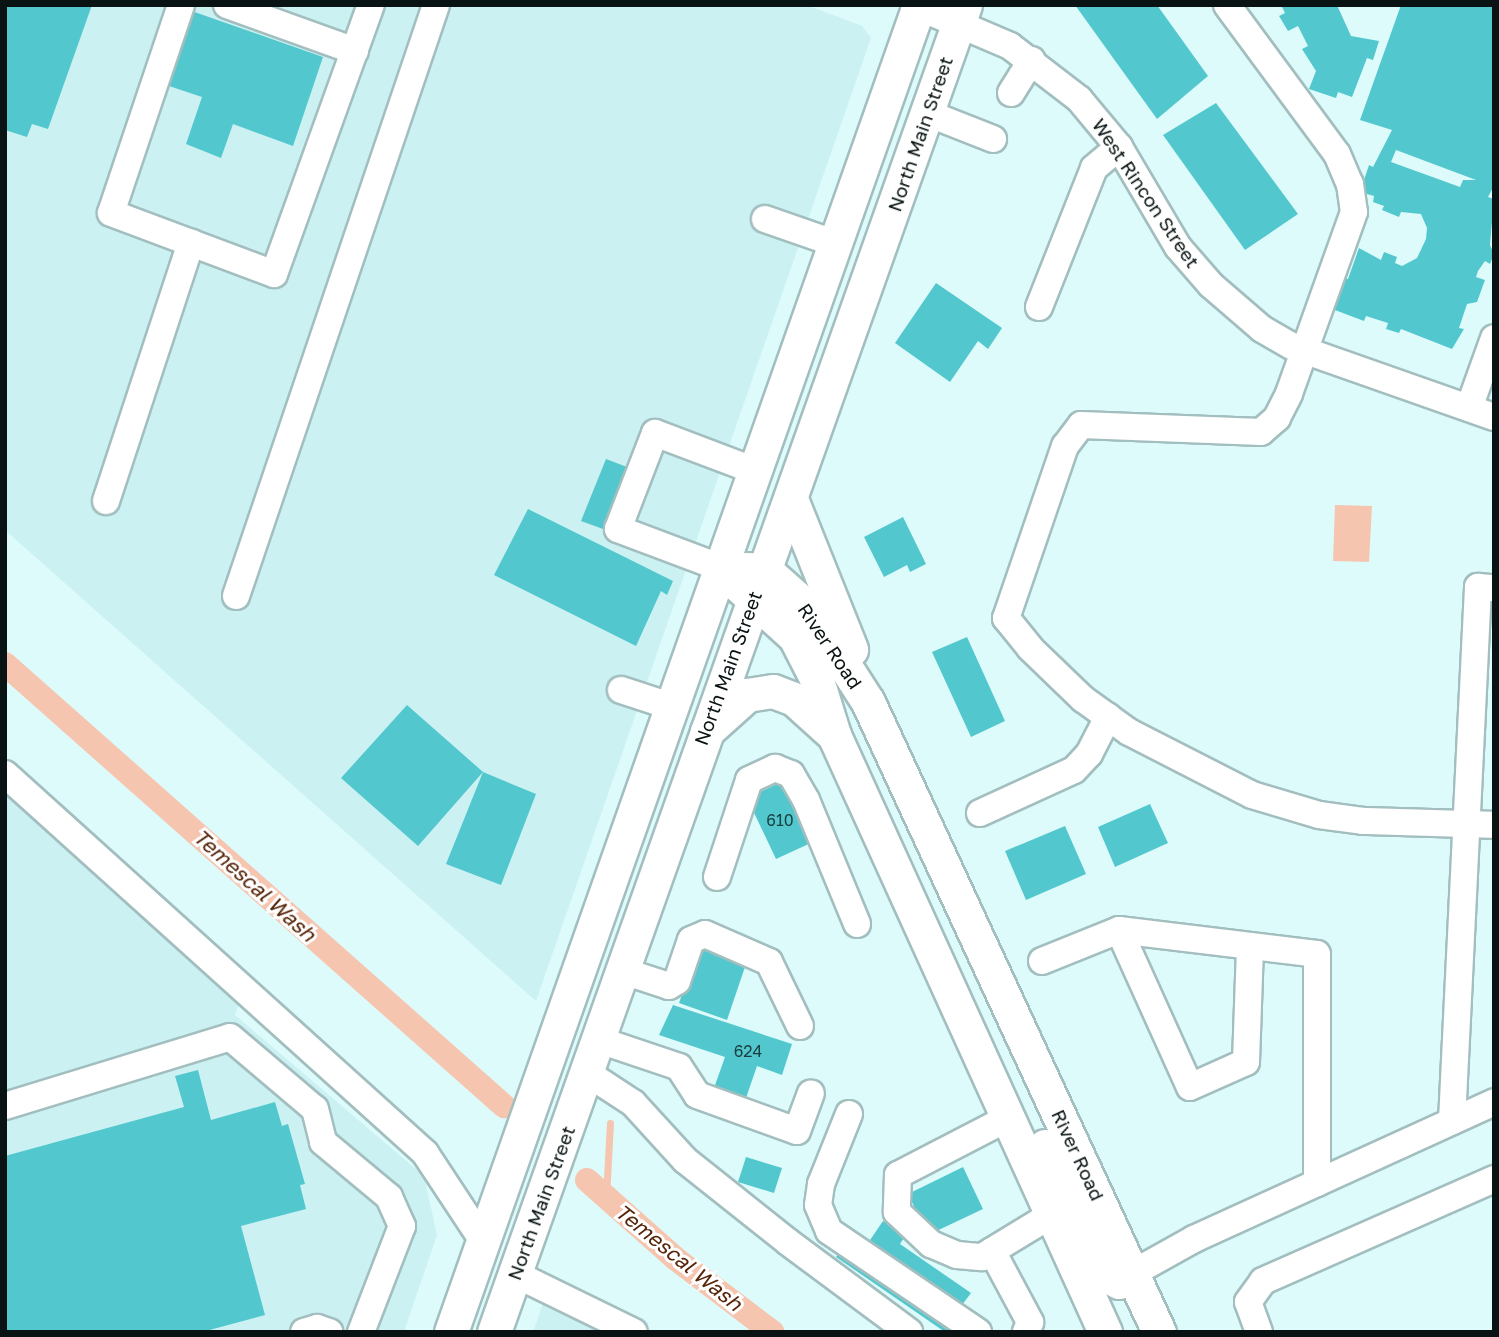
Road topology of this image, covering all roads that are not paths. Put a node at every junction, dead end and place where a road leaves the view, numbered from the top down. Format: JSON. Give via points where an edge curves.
{"nodes":[{"id":1,"x":181,"y":5,"type":"edge"},
{"id":2,"x":227,"y":5,"type":"edge"},
{"id":3,"x":371,"y":5,"type":"edge"},
{"id":4,"x":436,"y":5,"type":"edge"},
{"id":5,"x":1227,"y":5,"type":"edge"},
{"id":6,"x":917,"y":6,"type":"edge"},
{"id":7,"x":961,"y":14,"type":"edge"},
{"id":8,"x":355,"y":51,"type":"junction"},
{"id":9,"x":1032,"y":60,"type":"junction"},
{"id":10,"x":1011,"y":93,"type":"dead end"},
{"id":11,"x":928,"y":113,"type":"junction"},
{"id":12,"x":993,"y":139,"type":"dead end"},
{"id":13,"x":1119,"y":147,"type":"junction"},
{"id":14,"x":765,"y":219,"type":"dead end"},
{"id":15,"x":191,"y":243,"type":"junction"},
{"id":16,"x":834,"y":243,"type":"junction"},
{"id":17,"x":1040,"y":307,"type":"dead end"},
{"id":18,"x":1494,"y":338,"type":"edge"},
{"id":19,"x":1304,"y":351,"type":"junction"},
{"id":20,"x":1482,"y":413,"type":"edge"},
{"id":21,"x":753,"y":470,"type":"junction"},
{"id":22,"x":791,"y":499,"type":"junction"},
{"id":23,"x":106,"y":501,"type":"dead end"},
{"id":24,"x":719,"y":567,"type":"junction"},
{"id":25,"x":760,"y":585,"type":"junction"},
{"id":26,"x":1494,"y":588,"type":"edge"},
{"id":27,"x":236,"y":596,"type":"dead end"},
{"id":28,"x":621,"y":690,"type":"dead end"},
{"id":29,"x":868,"y":702,"type":"junction"},
{"id":30,"x":670,"y":706,"type":"junction"},
{"id":31,"x":1108,"y":717,"type":"junction"},
{"id":32,"x":702,"y":735,"type":"junction"},
{"id":33,"x":834,"y":735,"type":"junction"},
{"id":34,"x":5,"y":774,"type":"edge"},
{"id":35,"x":980,"y":813,"type":"dead end"},
{"id":36,"x":1466,"y":824,"type":"junction"},
{"id":37,"x":1494,"y":825,"type":"edge"},
{"id":38,"x":717,"y":877,"type":"dead end"},
{"id":39,"x":857,"y":924,"type":"dead end"},
{"id":40,"x":1119,"y":930,"type":"junction"},
{"id":41,"x":1251,"y":946,"type":"junction"},
{"id":42,"x":1042,"y":961,"type":"dead end"},
{"id":43,"x":623,"y":971,"type":"junction"},
{"id":44,"x":800,"y":1026,"type":"dead end"},
{"id":45,"x":969,"y":1029,"type":"junction"},
{"id":46,"x":592,"y":1059,"type":"junction"},
{"id":47,"x":811,"y":1093,"type":"dead end"},
{"id":48,"x":1494,"y":1102,"type":"edge"},
{"id":49,"x":5,"y":1106,"type":"edge"},
{"id":50,"x":849,"y":1114,"type":"dead end"},
{"id":51,"x":1008,"y":1118,"type":"junction"},
{"id":52,"x":1452,"y":1121,"type":"junction"},
{"id":53,"x":1494,"y":1179,"type":"edge"},
{"id":54,"x":1317,"y":1183,"type":"junction"},
{"id":55,"x":1051,"y":1214,"type":"junction"},
{"id":56,"x":484,"y":1237,"type":"junction"},
{"id":57,"x":992,"y":1251,"type":"junction"},
{"id":58,"x":521,"y":1261,"type":"junction"},
{"id":59,"x":1133,"y":1273,"type":"junction"},
{"id":60,"x":304,"y":1332,"type":"edge"},
{"id":61,"x":329,"y":1332,"type":"edge"},
{"id":62,"x":361,"y":1332,"type":"edge"},
{"id":63,"x":377,"y":1332,"type":"edge"},
{"id":64,"x":385,"y":1332,"type":"edge"},
{"id":65,"x":451,"y":1332,"type":"edge"},
{"id":66,"x":494,"y":1332,"type":"edge"},
{"id":67,"x":634,"y":1332,"type":"edge"},
{"id":68,"x":909,"y":1332,"type":"edge"},
{"id":69,"x":978,"y":1332,"type":"edge"},
{"id":70,"x":1026,"y":1332,"type":"edge"},
{"id":71,"x":1105,"y":1332,"type":"edge"},
{"id":72,"x":1159,"y":1332,"type":"edge"},
{"id":73,"x":1259,"y":1332,"type":"edge"}],
"edges":[{"from":1,"to":15,"type":"street","via":[[111,213]]},
{"from":2,"to":8,"type":"street"},
{"from":3,"to":8,"type":"street"},
{"from":4,"to":27,"type":"street"},
{"from":5,"to":19,"type":"street","via":[[1337,154],[1350,184],[1354,212]]},
{"from":6,"to":7,"type":"street","name":"West Rincon Street"},
{"from":6,"to":16,"type":"main road"},
{"from":7,"to":9,"type":"street","name":"West Rincon Street"},
{"from":7,"to":11,"type":"main road","name":"North Main Street"},
{"from":8,"to":15,"type":"street","via":[[274,274]]},
{"from":9,"to":10,"type":"street"},
{"from":9,"to":13,"type":"street","name":"West Rincon Street","via":[[1079,99]]},
{"from":11,"to":12,"type":"street"},
{"from":11,"to":22,"type":"main road","name":"North Main Street"},
{"from":13,"to":17,"type":"street","via":[[1094,168]]},
{"from":13,"to":19,"type":"street","name":"West Rincon Street","via":[[1165,229],[1194,267],[1262,329]]},
{"from":14,"to":16,"type":"street"},
{"from":15,"to":23,"type":"street"},
{"from":16,"to":21,"type":"main road"},
{"from":18,"to":20,"type":"street"},
{"from":19,"to":20,"type":"street","name":"West Rincon Street"},
{"from":19,"to":31,"type":"street","via":[[1283,406],[1261,432],[1081,425],[1065,446],[1006,618],[1030,648]]},
{"from":21,"to":24,"type":"main road"},
{"from":21,"to":24,"type":"street","via":[[655,433],[618,529]]},
{"from":22,"to":25,"type":"main road","name":"North Main Street"},
{"from":22,"to":29,"type":"main road"},
{"from":24,"to":25,"type":"main road","name":"River Road"},
{"from":24,"to":30,"type":"main road"},
{"from":25,"to":29,"type":"main road","name":"River Road","via":[[807,607]]},
{"from":25,"to":32,"type":"main road","name":"North Main Street"},
{"from":25,"to":33,"type":"main road","name":"River Road","via":[[817,680]]},
{"from":26,"to":36,"type":"street","via":[[1478,587]]},
{"from":28,"to":30,"type":"street"},
{"from":29,"to":59,"type":"main road","name":"River Road"},
{"from":30,"to":56,"type":"main road"},
{"from":31,"to":35,"type":"street","via":[[1089,754],[1074,769]]},
{"from":31,"to":36,"type":"street","via":[[1189,766],[1252,794],[1319,816]]},
{"from":32,"to":33,"type":"main road","via":[[747,695],[772,691],[794,699]]},
{"from":32,"to":43,"type":"main road","name":"North Main Street"},
{"from":33,"to":45,"type":"main road","name":"River Road"},
{"from":34,"to":56,"type":"street","via":[[425,1153]]},
{"from":36,"to":37,"type":"street"},
{"from":36,"to":52,"type":"street"},
{"from":38,"to":39,"type":"street","via":[[749,780],[775,768],[791,774],[806,800]]},
{"from":40,"to":41,"type":"street"},
{"from":40,"to":41,"type":"street","via":[[1190,1087],[1245,1062]]},
{"from":40,"to":42,"type":"street"},
{"from":41,"to":54,"type":"street","via":[[1317,954]]},
{"from":43,"to":44,"type":"street","via":[[668,986],[677,981],[691,940],[705,934],[769,962]]},
{"from":43,"to":46,"type":"main road","name":"North Main Street"},
{"from":45,"to":51,"type":"main road","name":"River Road"},
{"from":45,"to":59,"type":"main road","via":[[1009,1067],[1107,1276],[1119,1283]]},
{"from":46,"to":47,"type":"street","via":[[679,1068],[697,1095],[797,1131]]},
{"from":46,"to":58,"type":"main road","name":"North Main Street"},
{"from":46,"to":68,"type":"street","via":[[685,1160]]},
{"from":48,"to":52,"type":"street"},
{"from":49,"to":62,"type":"street","via":[[230,1037],[316,1109],[323,1142],[389,1197],[402,1226]]},
{"from":50,"to":69,"type":"street","via":[[818,1205],[829,1231]]},
{"from":51,"to":55,"type":"main road","name":"River Road"},
{"from":51,"to":57,"type":"street","via":[[940,1149],[898,1175],[897,1212],[931,1244],[957,1255],[982,1257]]},
{"from":52,"to":54,"type":"street"},
{"from":53,"to":73,"type":"street","via":[[1263,1281],[1248,1302]]},
{"from":54,"to":59,"type":"street","via":[[1194,1239]]},
{"from":55,"to":57,"type":"street"},
{"from":55,"to":71,"type":"main road","name":"River Road"},
{"from":56,"to":65,"type":"main road"},
{"from":57,"to":70,"type":"street","via":[[1030,1322]]},
{"from":58,"to":66,"type":"main road","name":"North Main Street"},
{"from":58,"to":67,"type":"street"},
{"from":59,"to":72,"type":"main road","name":"River Road"},
{"from":60,"to":61,"type":"street","via":[[317,1328]]},
{"from":63,"to":64,"type":"street"}]}
